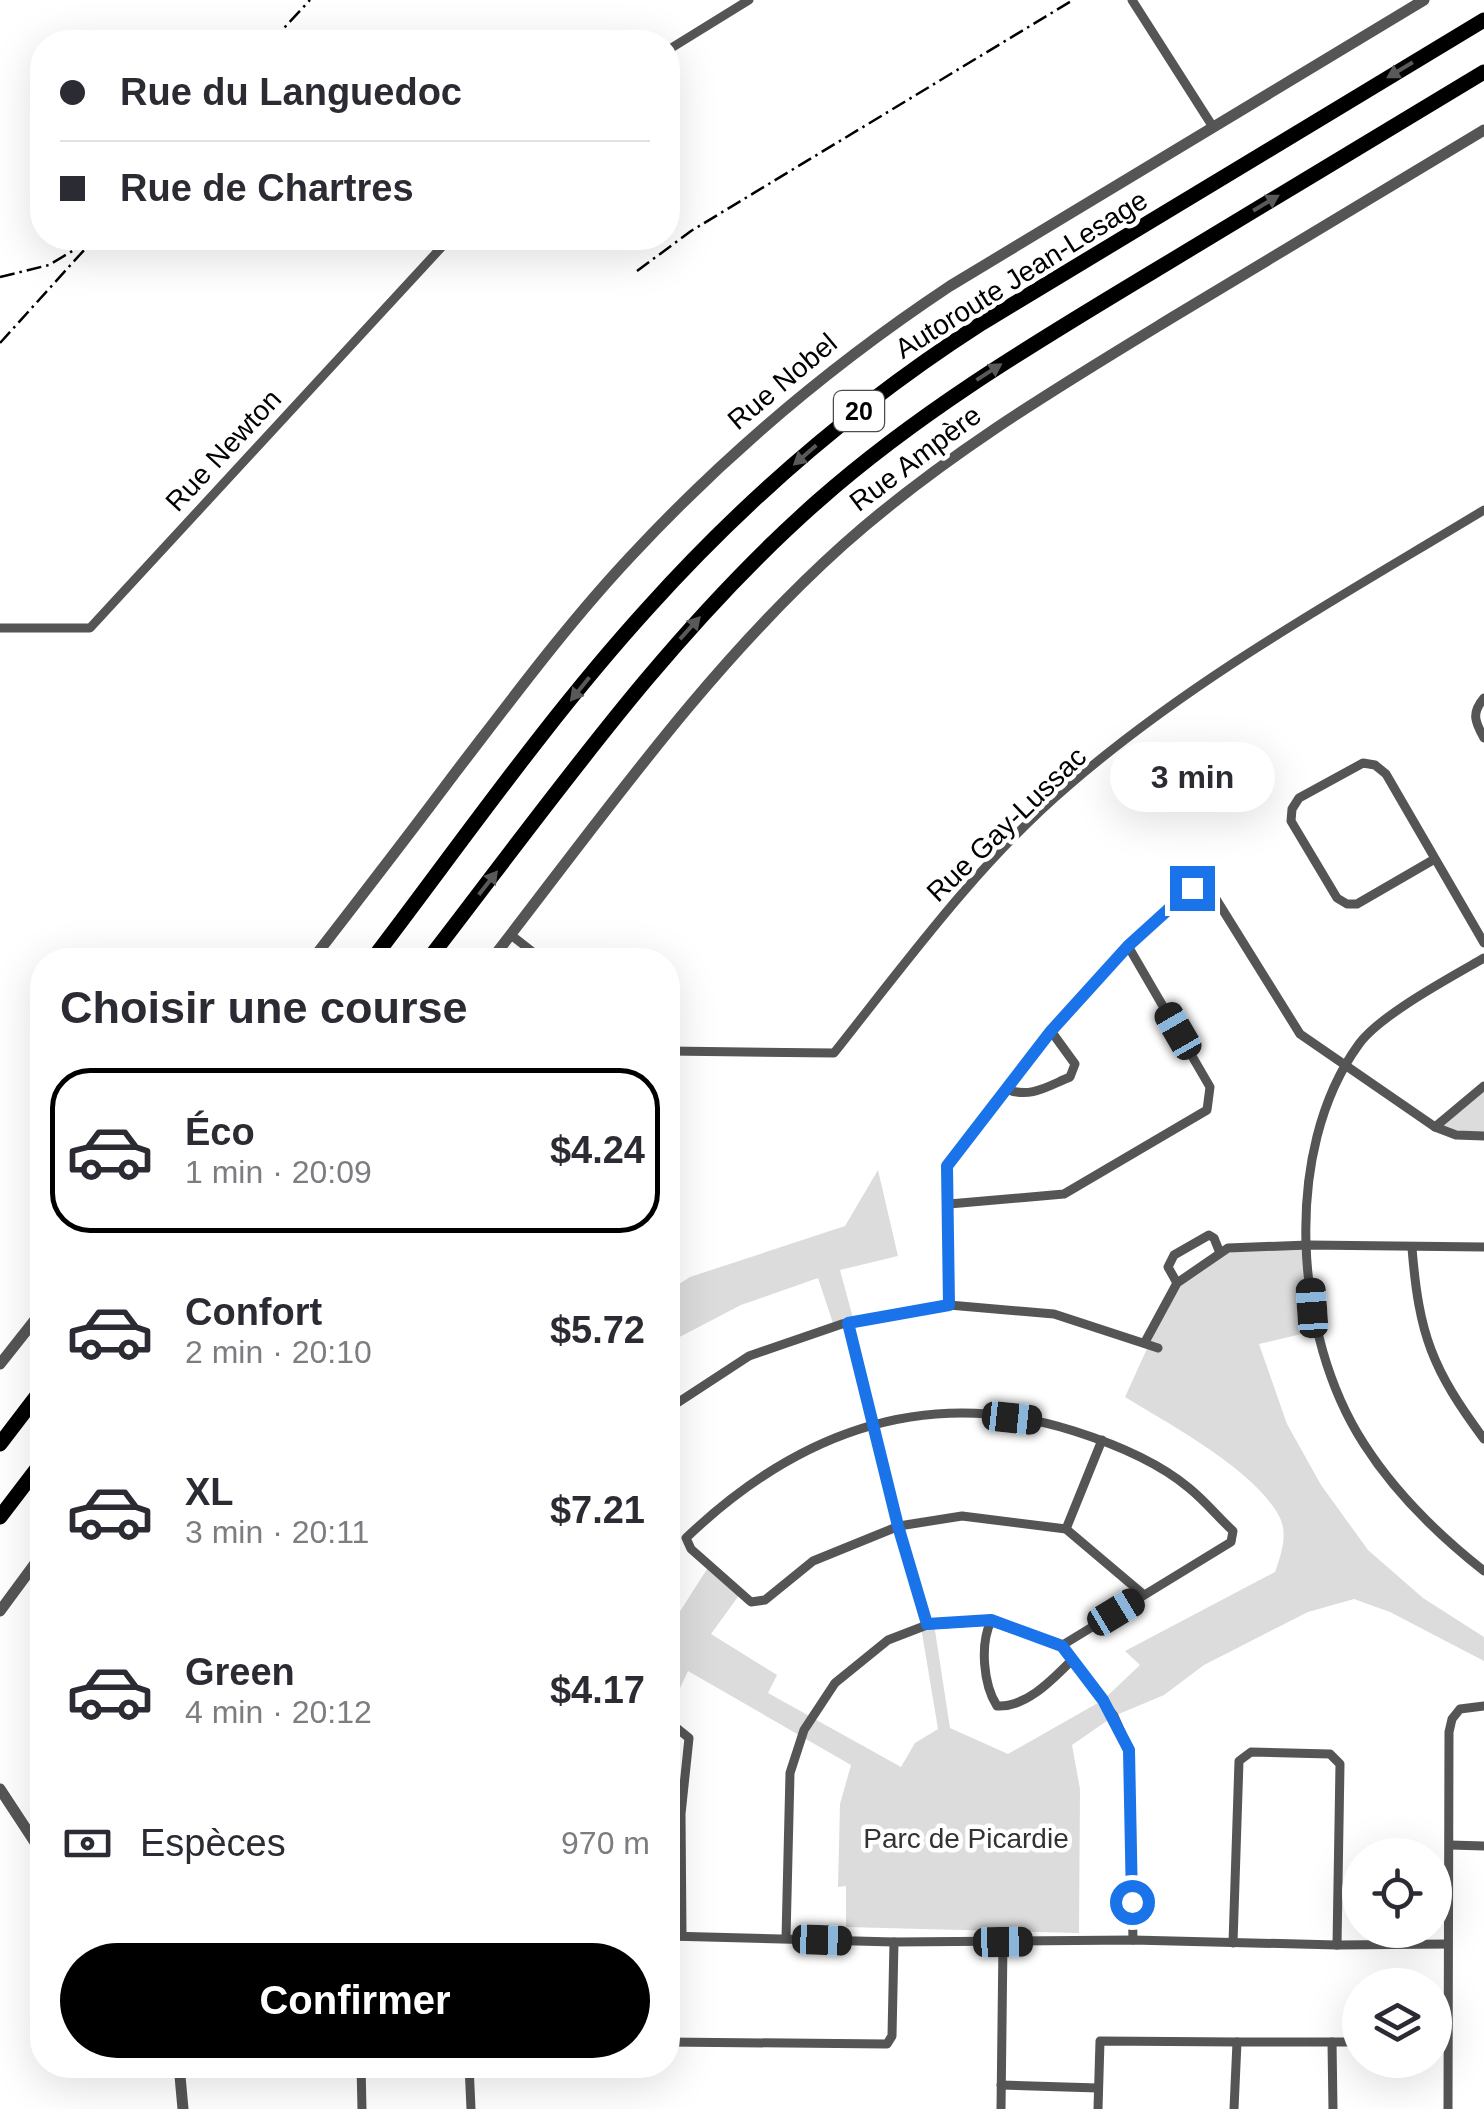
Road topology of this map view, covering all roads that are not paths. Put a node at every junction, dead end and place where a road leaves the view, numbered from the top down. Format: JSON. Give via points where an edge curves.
{"nodes":[{"id":1,"x":750,"y":0,"type":"edge"},
{"id":2,"x":1132,"y":0,"type":"edge"},
{"id":3,"x":1424,"y":0,"type":"edge"},
{"id":4,"x":1484,"y":20,"type":"edge"},
{"id":5,"x":680,"y":43,"type":"edge"},
{"id":6,"x":1484,"y":72,"type":"edge"},
{"id":7,"x":1213,"y":126,"type":"junction"},
{"id":8,"x":1484,"y":130,"type":"edge"},
{"id":9,"x":439,"y":250,"type":"edge"},
{"id":10,"x":1484,"y":510,"type":"edge"},
{"id":11,"x":0,"y":628,"type":"edge"},
{"id":12,"x":1484,"y":698,"type":"edge"},
{"id":13,"x":1484,"y":738,"type":"edge"},
{"id":14,"x":1433,"y":860,"type":"junction"},
{"id":15,"x":510,"y":934,"type":"junction"},
{"id":16,"x":1484,"y":943,"type":"edge"},
{"id":17,"x":1128,"y":946,"type":"junction"},
{"id":18,"x":321,"y":948,"type":"edge"},
{"id":19,"x":381,"y":948,"type":"edge"},
{"id":20,"x":437,"y":948,"type":"edge"},
{"id":21,"x":500,"y":948,"type":"edge"},
{"id":22,"x":527,"y":948,"type":"edge"},
{"id":23,"x":1484,"y":958,"type":"edge"},
{"id":24,"x":1051,"y":1031,"type":"junction"},
{"id":25,"x":680,"y":1051,"type":"edge"},
{"id":26,"x":1344,"y":1067,"type":"junction"},
{"id":27,"x":1484,"y":1086,"type":"edge"},
{"id":28,"x":1006,"y":1089,"type":"junction"},
{"id":29,"x":1435,"y":1127,"type":"junction"},
{"id":30,"x":1484,"y":1136,"type":"edge"},
{"id":31,"x":949,"y":1204,"type":"junction"},
{"id":32,"x":1308,"y":1245,"type":"junction"},
{"id":33,"x":1484,"y":1247,"type":"edge"},
{"id":34,"x":1412,"y":1248,"type":"junction"},
{"id":35,"x":1220,"y":1253,"type":"junction"},
{"id":36,"x":1178,"y":1283,"type":"junction"},
{"id":37,"x":949,"y":1305,"type":"junction"},
{"id":38,"x":848,"y":1323,"type":"junction"},
{"id":39,"x":30,"y":1326,"type":"edge"},
{"id":40,"x":1145,"y":1342,"type":"junction"},
{"id":41,"x":1158,"y":1348,"type":"dead end"},
{"id":42,"x":0,"y":1364,"type":"edge"},
{"id":43,"x":680,"y":1401,"type":"edge"},
{"id":44,"x":30,"y":1405,"type":"edge"},
{"id":45,"x":874,"y":1422,"type":"junction"},
{"id":46,"x":1484,"y":1439,"type":"edge"},
{"id":47,"x":1102,"y":1440,"type":"junction"},
{"id":48,"x":0,"y":1444,"type":"edge"},
{"id":49,"x":30,"y":1478,"type":"edge"},
{"id":50,"x":0,"y":1517,"type":"edge"},
{"id":51,"x":898,"y":1526,"type":"junction"},
{"id":52,"x":1066,"y":1529,"type":"junction"},
{"id":53,"x":30,"y":1570,"type":"edge"},
{"id":54,"x":1484,"y":1571,"type":"edge"},
{"id":55,"x":1144,"y":1596,"type":"junction"},
{"id":56,"x":0,"y":1611,"type":"edge"},
{"id":57,"x":991,"y":1620,"type":"junction"},
{"id":58,"x":927,"y":1624,"type":"junction"},
{"id":59,"x":1062,"y":1646,"type":"junction"},
{"id":60,"x":1072,"y":1660,"type":"junction"},
{"id":61,"x":1484,"y":1706,"type":"edge"},
{"id":62,"x":680,"y":1728,"type":"edge"},
{"id":63,"x":0,"y":1789,"type":"edge"},
{"id":64,"x":30,"y":1835,"type":"edge"},
{"id":65,"x":1450,"y":1838,"type":"edge"},
{"id":66,"x":1452,"y":1845,"type":"edge"},
{"id":67,"x":1484,"y":1846,"type":"edge"},
{"id":68,"x":682,"y":1936,"type":"joint"},
{"id":69,"x":786,"y":1938,"type":"junction"},
{"id":70,"x":1133,"y":1940,"type":"junction"},
{"id":71,"x":894,"y":1942,"type":"junction"},
{"id":72,"x":1003,"y":1942,"type":"junction"},
{"id":73,"x":1233,"y":1943,"type":"junction"},
{"id":74,"x":1337,"y":1946,"type":"junction"},
{"id":75,"x":1342,"y":1946,"type":"edge"},
{"id":76,"x":1448,"y":1948,"type":"edge"},
{"id":77,"x":680,"y":2042,"type":"edge"},
{"id":78,"x":1237,"y":2042,"type":"junction"},
{"id":79,"x":1332,"y":2042,"type":"junction"},
{"id":80,"x":1342,"y":2042,"type":"edge"},
{"id":81,"x":180,"y":2078,"type":"edge"},
{"id":82,"x":361,"y":2078,"type":"edge"},
{"id":83,"x":470,"y":2078,"type":"edge"},
{"id":84,"x":1001,"y":2085,"type":"junction"},
{"id":85,"x":1098,"y":2088,"type":"junction"},
{"id":86,"x":184,"y":2109,"type":"edge"},
{"id":87,"x":362,"y":2109,"type":"edge"},
{"id":88,"x":471,"y":2109,"type":"edge"},
{"id":89,"x":1000,"y":2109,"type":"edge"},
{"id":90,"x":1098,"y":2109,"type":"edge"},
{"id":91,"x":1234,"y":2109,"type":"edge"},
{"id":92,"x":1333,"y":2109,"type":"edge"},
{"id":93,"x":1448,"y":2109,"type":"edge"}],
"edges":[{"from":1,"to":5,"type":"street"},
{"from":2,"to":7,"type":"street"},
{"from":3,"to":7,"type":"street","name":"Rue Nobel"},
{"from":4,"to":19,"type":"highway","name":"Autoroute Jean-Lesage","number":"20","one_way":true,"via":[[982,323],[822,440],[644,612]]},
{"from":20,"to":6,"type":"highway","number":"20","one_way":true,"via":[[662,660],[834,487],[990,371]]},
{"from":7,"to":18,"type":"street","name":"Rue Nobel","via":[[904,317],[724,463],[584,609]]},
{"from":8,"to":15,"type":"street","name":"Rue Ampère","via":[[1024,409],[874,518],[709,681]]},
{"from":9,"to":11,"type":"street","name":"Rue Newton","via":[[90,628]]},
{"from":10,"to":25,"type":"street","name":"Rue Gay-Lussac","via":[[1211,676],[1067,786],[954,902],[834,1052]]},
{"from":12,"to":13,"type":"street","via":[[1474,721]]},
{"from":14,"to":14,"type":"street","via":[[1346,904],[1291,821],[1292,809],[1298,798],[1364,763],[1375,765]]},
{"from":14,"to":16,"type":"street"},
{"from":15,"to":21,"type":"street","name":"Rue Ampère"},
{"from":15,"to":22,"type":"street"},
{"from":17,"to":24,"type":"street"},
{"from":17,"to":26,"type":"street","via":[[1192,888],[1211,891],[1300,1034]]},
{"from":17,"to":31,"type":"street","via":[[1210,1087],[1207,1110],[1064,1194]]},
{"from":23,"to":26,"type":"street","via":[[1361,1040]]},
{"from":24,"to":28,"type":"street"},
{"from":24,"to":28,"type":"street","via":[[1075,1064],[1070,1077],[1034,1092]]},
{"from":26,"to":29,"type":"street"},
{"from":26,"to":32,"type":"street","via":[[1320,1119],[1308,1170]]},
{"from":27,"to":29,"type":"street"},
{"from":28,"to":31,"type":"street","via":[[947,1166]]},
{"from":29,"to":30,"type":"street"},
{"from":31,"to":37,"type":"street"},
{"from":32,"to":34,"type":"street"},
{"from":32,"to":35,"type":"street"},
{"from":32,"to":54,"type":"street","via":[[1315,1319],[1362,1441],[1400,1494]]},
{"from":33,"to":34,"type":"street"},
{"from":34,"to":46,"type":"street","via":[[1428,1349]]},
{"from":35,"to":36,"type":"street"},
{"from":35,"to":36,"type":"street","via":[[1209,1235],[1174,1255],[1168,1266]]},
{"from":36,"to":40,"type":"street"},
{"from":37,"to":38,"type":"street"},
{"from":37,"to":40,"type":"street","via":[[1054,1314]]},
{"from":38,"to":43,"type":"street","via":[[749,1356]]},
{"from":38,"to":45,"type":"street"},
{"from":39,"to":42,"type":"street"},
{"from":40,"to":41,"type":"street"},
{"from":44,"to":48,"type":"highway"},
{"from":45,"to":47,"type":"street","via":[[954,1412],[1040,1421]]},
{"from":45,"to":51,"type":"street"},
{"from":45,"to":51,"type":"street","via":[[808,1450],[722,1504],[686,1538],[750,1602],[765,1600],[814,1561]]},
{"from":47,"to":52,"type":"street"},
{"from":47,"to":55,"type":"street","via":[[1188,1487],[1233,1531],[1231,1542]]},
{"from":49,"to":50,"type":"highway"},
{"from":51,"to":52,"type":"street","via":[[962,1516]]},
{"from":51,"to":58,"type":"street"},
{"from":52,"to":55,"type":"street"},
{"from":53,"to":56,"type":"street"},
{"from":55,"to":59,"type":"street"},
{"from":57,"to":58,"type":"street"},
{"from":57,"to":59,"type":"street"},
{"from":57,"to":60,"type":"street","via":[[984,1635],[988,1693],[996,1706],[1022,1700]]},
{"from":58,"to":69,"type":"street","via":[[888,1640],[834,1683],[800,1736],[790,1773]]},
{"from":59,"to":60,"type":"street"},
{"from":60,"to":70,"type":"street","via":[[1112,1712],[1129,1750]]},
{"from":61,"to":65,"type":"street","via":[[1460,1708],[1452,1718]]},
{"from":62,"to":68,"type":"street","via":[[688,1738]]},
{"from":63,"to":64,"type":"street"},
{"from":66,"to":67,"type":"street"},
{"from":68,"to":69,"type":"street"},
{"from":69,"to":71,"type":"street"},
{"from":70,"to":72,"type":"street"},
{"from":70,"to":73,"type":"street"},
{"from":71,"to":72,"type":"street"},
{"from":71,"to":77,"type":"street","via":[[892,2036],[886,2044]]},
{"from":72,"to":84,"type":"street"},
{"from":73,"to":74,"type":"street"},
{"from":73,"to":74,"type":"street","via":[[1239,1761],[1251,1752],[1330,1754],[1340,1764]]},
{"from":74,"to":75,"type":"street"},
{"from":76,"to":93,"type":"street"},
{"from":78,"to":79,"type":"street"},
{"from":78,"to":85,"type":"street","via":[[1100,2040]]},
{"from":78,"to":91,"type":"street"},
{"from":79,"to":80,"type":"street"},
{"from":79,"to":92,"type":"street"},
{"from":81,"to":86,"type":"street"},
{"from":82,"to":87,"type":"street"},
{"from":83,"to":88,"type":"street"},
{"from":84,"to":85,"type":"street"},
{"from":84,"to":89,"type":"street"},
{"from":85,"to":90,"type":"street"}]}
